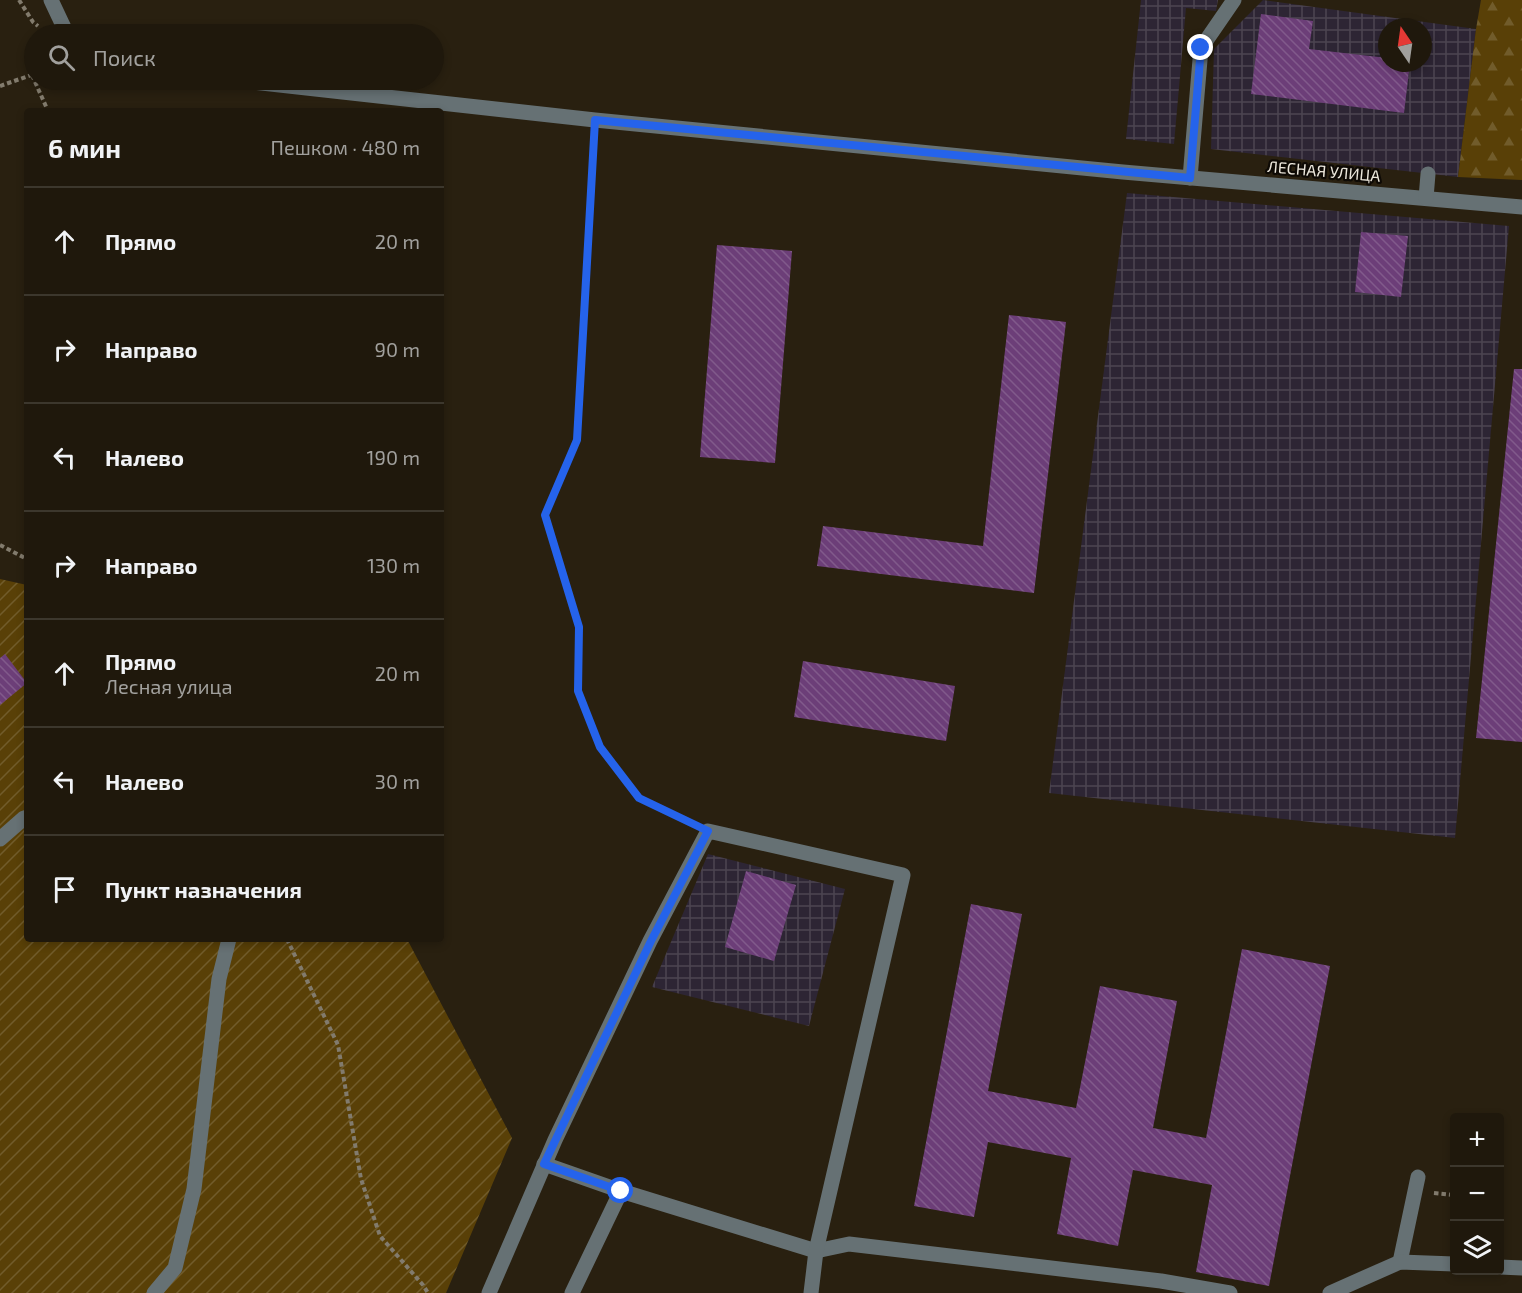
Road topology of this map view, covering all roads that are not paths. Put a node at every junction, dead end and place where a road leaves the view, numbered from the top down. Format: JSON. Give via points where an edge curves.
{"nodes":[{"id":1,"x":51,"y":0,"type":"edge"},
{"id":2,"x":1234,"y":0,"type":"edge"},
{"id":3,"x":62,"y":24,"type":"edge"},
{"id":4,"x":324,"y":90,"type":"edge"},
{"id":5,"x":1428,"y":174,"type":"dead end"},
{"id":6,"x":1190,"y":178,"type":"junction"},
{"id":7,"x":1426,"y":198,"type":"junction"},
{"id":8,"x":1522,"y":207,"type":"edge"},
{"id":9,"x":24,"y":818,"type":"edge"},
{"id":10,"x":0,"y":839,"type":"edge"},
{"id":11,"x":228,"y":942,"type":"edge"},
{"id":12,"x":544,"y":1164,"type":"junction"},
{"id":13,"x":1418,"y":1177,"type":"dead end"},
{"id":14,"x":621,"y":1191,"type":"junction"},
{"id":15,"x":816,"y":1251,"type":"junction"},
{"id":16,"x":1401,"y":1262,"type":"junction"},
{"id":17,"x":1450,"y":1264,"type":"edge"},
{"id":18,"x":1504,"y":1267,"type":"edge"},
{"id":19,"x":1522,"y":1268,"type":"edge"},
{"id":20,"x":154,"y":1293,"type":"edge"},
{"id":21,"x":489,"y":1293,"type":"edge"},
{"id":22,"x":572,"y":1293,"type":"edge"},
{"id":23,"x":812,"y":1293,"type":"edge"},
{"id":24,"x":1230,"y":1293,"type":"edge"},
{"id":25,"x":1330,"y":1293,"type":"edge"}],
"edges":[{"from":1,"to":3,"type":"street"},
{"from":2,"to":6,"type":"street","via":[[1201,48]]},
{"from":4,"to":6,"type":"street","name":"ЛЕСНАЯ УЛИЦА"},
{"from":5,"to":7,"type":"street"},
{"from":6,"to":7,"type":"street","name":"ЛЕСНАЯ УЛИЦА"},
{"from":7,"to":8,"type":"street","name":"ЛЕСНАЯ УЛИЦА"},
{"from":9,"to":10,"type":"street"},
{"from":11,"to":20,"type":"street","via":[[219,979],[194,1189],[176,1268]]},
{"from":12,"to":14,"type":"street"},
{"from":12,"to":15,"type":"street","via":[[708,831],[903,875]]},
{"from":12,"to":21,"type":"street"},
{"from":13,"to":16,"type":"street"},
{"from":14,"to":15,"type":"street"},
{"from":14,"to":22,"type":"street"},
{"from":15,"to":23,"type":"street"},
{"from":15,"to":24,"type":"street","via":[[849,1244],[1161,1281]]},
{"from":16,"to":17,"type":"street"},
{"from":16,"to":25,"type":"street"},
{"from":18,"to":19,"type":"street"}]}
